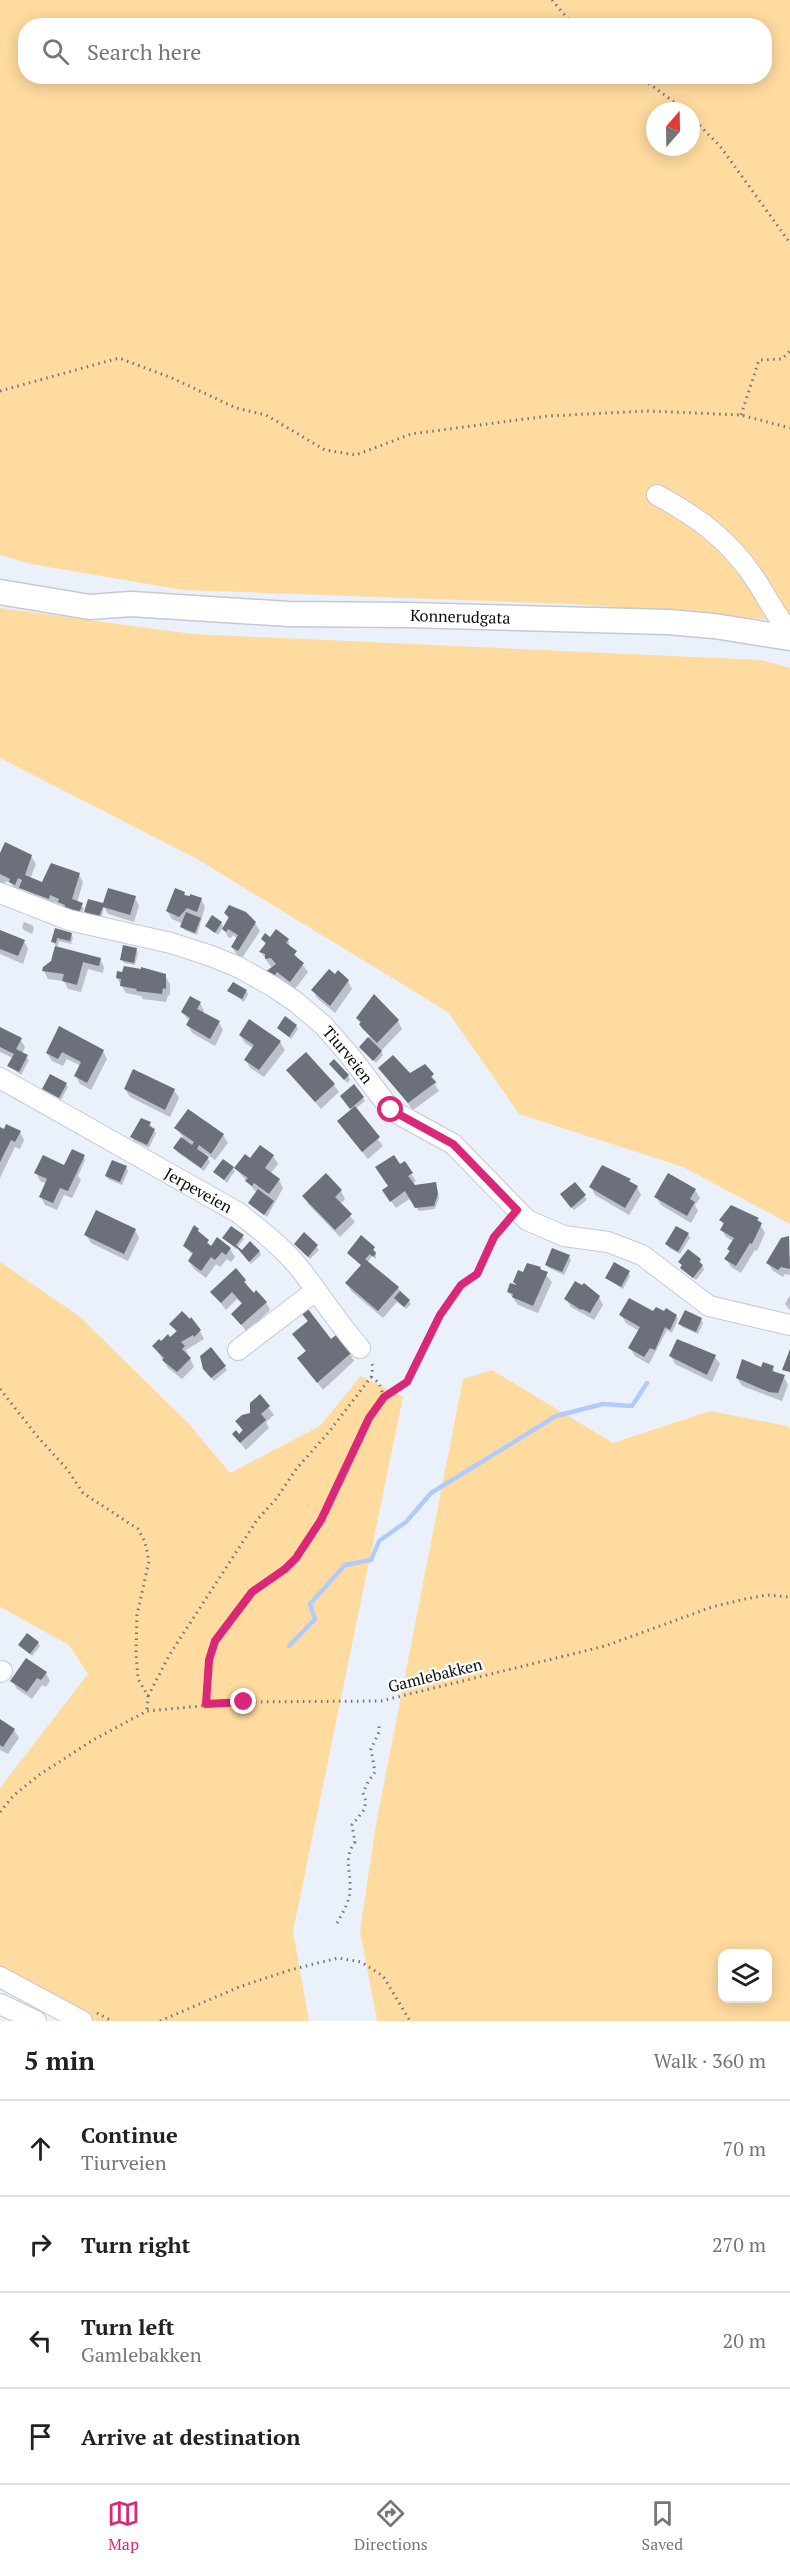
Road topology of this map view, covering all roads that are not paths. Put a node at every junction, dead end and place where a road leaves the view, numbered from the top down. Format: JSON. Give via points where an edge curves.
{"nodes":[{"id":1,"x":657,"y":495,"type":"dead end"},
{"id":2,"x":0,"y":576,"type":"edge"},
{"id":3,"x":0,"y":592,"type":"edge"},
{"id":4,"x":131,"y":604,"type":"junction"},
{"id":5,"x":788,"y":638,"type":"edge"},
{"id":6,"x":0,"y":893,"type":"edge"},
{"id":7,"x":0,"y":1078,"type":"edge"},
{"id":8,"x":315,"y":1291,"type":"junction"},
{"id":9,"x":790,"y":1324,"type":"edge"},
{"id":10,"x":360,"y":1348,"type":"dead end"},
{"id":11,"x":238,"y":1350,"type":"dead end"},
{"id":12,"x":0,"y":1977,"type":"edge"},
{"id":13,"x":0,"y":2004,"type":"edge"},
{"id":14,"x":36,"y":2021,"type":"edge"},
{"id":15,"x":82,"y":2021,"type":"edge"}],
"edges":[{"from":1,"to":5,"type":"street","via":[[730,545],[786,627]]},
{"from":2,"to":4,"type":"main road","name":"Konnerudgata"},
{"from":3,"to":4,"type":"main road","name":"Konnerudgata","via":[[90,607]]},
{"from":4,"to":5,"type":"main road","name":"Konnerudgata","via":[[288,614],[668,622]]},
{"from":6,"to":9,"type":"street","name":"Tiurveien","via":[[69,920],[171,944],[238,967],[296,1002],[324,1026],[391,1110],[453,1144],[536,1225],[564,1236],[608,1242],[642,1255],[709,1306]]},
{"from":7,"to":8,"type":"street","name":"Jerpeveien","via":[[239,1213],[285,1252]]},
{"from":8,"to":10,"type":"street","name":"Jerpeveien"},
{"from":8,"to":11,"type":"street"},
{"from":12,"to":15,"type":"street"},
{"from":13,"to":14,"type":"street"}]}
